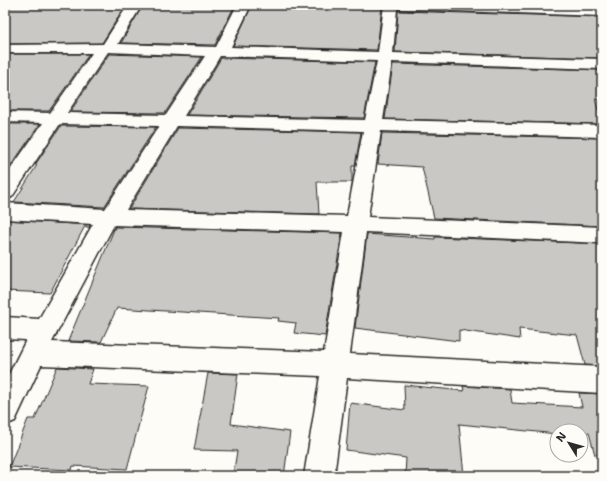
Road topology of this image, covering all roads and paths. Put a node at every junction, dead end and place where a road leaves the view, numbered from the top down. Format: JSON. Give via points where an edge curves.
{"nodes":[{"id":1,"x":135,"y":5,"type":"edge"},
{"id":2,"x":244,"y":5,"type":"edge"},
{"id":3,"x":393,"y":5,"type":"edge"},
{"id":4,"x":602,"y":12,"type":"edge"},
{"id":5,"x":105,"y":48,"type":"junction"},
{"id":6,"x":5,"y":49,"type":"edge"},
{"id":7,"x":218,"y":52,"type":"junction"},
{"id":8,"x":385,"y":57,"type":"junction"},
{"id":9,"x":602,"y":64,"type":"edge"},
{"id":10,"x":5,"y":117,"type":"edge"},
{"id":11,"x":55,"y":118,"type":"junction"},
{"id":12,"x":170,"y":120,"type":"junction"},
{"id":13,"x":372,"y":126,"type":"junction"},
{"id":14,"x":602,"y":131,"type":"edge"},
{"id":15,"x":5,"y":192,"type":"edge"},
{"id":16,"x":5,"y":211,"type":"edge"},
{"id":17,"x":109,"y":217,"type":"junction"},
{"id":18,"x":356,"y":224,"type":"junction"},
{"id":19,"x":602,"y":235,"type":"edge"},
{"id":20,"x":5,"y":328,"type":"edge"},
{"id":21,"x":46,"y":330,"type":"junction"},
{"id":22,"x":33,"y":353,"type":"junction"},
{"id":23,"x":336,"y":365,"type":"junction"},
{"id":24,"x":602,"y":380,"type":"edge"},
{"id":25,"x":5,"y":411,"type":"edge"},
{"id":26,"x":319,"y":476,"type":"edge"}],
"edges":[{"from":1,"to":5,"type":"street"},
{"from":2,"to":7,"type":"street"},
{"from":3,"to":4,"type":"street"},
{"from":3,"to":8,"type":"street"},
{"from":5,"to":6,"type":"street"},
{"from":5,"to":7,"type":"street"},
{"from":5,"to":11,"type":"street"},
{"from":7,"to":8,"type":"street"},
{"from":7,"to":12,"type":"street"},
{"from":8,"to":9,"type":"street"},
{"from":8,"to":13,"type":"street"},
{"from":10,"to":11,"type":"street"},
{"from":11,"to":12,"type":"street"},
{"from":11,"to":15,"type":"street"},
{"from":12,"to":13,"type":"street"},
{"from":12,"to":17,"type":"street"},
{"from":13,"to":14,"type":"street"},
{"from":13,"to":18,"type":"street"},
{"from":16,"to":17,"type":"street"},
{"from":17,"to":18,"type":"street"},
{"from":17,"to":21,"type":"street"},
{"from":18,"to":19,"type":"street"},
{"from":18,"to":23,"type":"street"},
{"from":20,"to":21,"type":"street"},
{"from":21,"to":22,"type":"street"},
{"from":22,"to":23,"type":"street"},
{"from":22,"to":25,"type":"street"},
{"from":23,"to":24,"type":"street"},
{"from":23,"to":26,"type":"street"}]}
